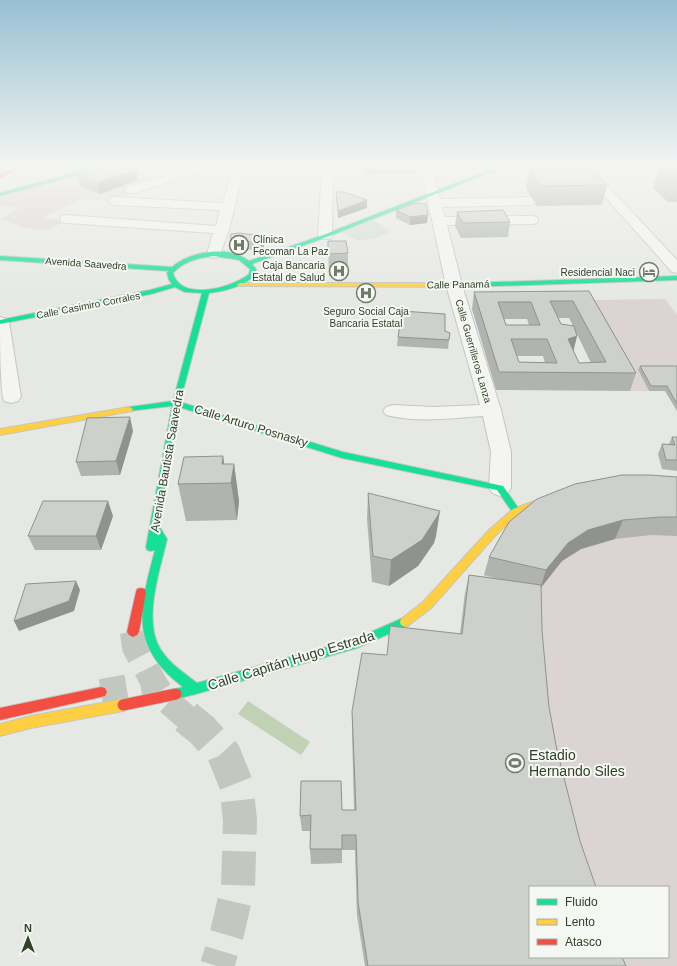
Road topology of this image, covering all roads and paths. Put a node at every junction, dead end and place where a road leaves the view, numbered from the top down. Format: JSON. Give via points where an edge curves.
{"nodes":[{"id":1,"x":227,"y":210,"type":"edge"},
{"id":2,"x":326,"y":210,"type":"edge"},
{"id":3,"x":399,"y":210,"type":"edge"},
{"id":4,"x":436,"y":210,"type":"edge"},
{"id":5,"x":624,"y":210,"type":"edge"},
{"id":6,"x":66,"y":219,"type":"dead end"},
{"id":7,"x":532,"y":220,"type":"dead end"},
{"id":8,"x":438,"y":221,"type":"junction"},
{"id":9,"x":222,"y":230,"type":"junction"},
{"id":10,"x":325,"y":236,"type":"junction"},
{"id":11,"x":654,"y":242,"type":"junction"},
{"id":12,"x":669,"y":242,"type":"dead end"},
{"id":13,"x":214,"y":254,"type":"junction"},
{"id":14,"x":0,"y":258,"type":"edge"},
{"id":15,"x":249,"y":263,"type":"junction"},
{"id":16,"x":172,"y":269,"type":"junction"},
{"id":17,"x":677,"y":269,"type":"edge"},
{"id":18,"x":677,"y":278,"type":"edge"},
{"id":19,"x":454,"y":284,"type":"junction"},
{"id":20,"x":176,"y":285,"type":"junction"},
{"id":21,"x":240,"y":285,"type":"junction"},
{"id":22,"x":206,"y":292,"type":"junction"},
{"id":23,"x":1,"y":322,"type":"edge"},
{"id":24,"x":12,"y":397,"type":"dead end"},
{"id":25,"x":176,"y":404,"type":"junction"},
{"id":26,"x":491,"y":410,"type":"junction"},
{"id":27,"x":393,"y":411,"type":"dead end"},
{"id":28,"x":0,"y":432,"type":"edge"},
{"id":29,"x":500,"y":488,"type":"junction"},
{"id":30,"x":566,"y":492,"type":"edge"},
{"id":31,"x":516,"y":511,"type":"junction"},
{"id":32,"x":155,"y":527,"type":"junction"},
{"id":33,"x":133,"y":632,"type":"tunnel mouth"},
{"id":34,"x":196,"y":689,"type":"junction"},
{"id":35,"x":101,"y":692,"type":"tunnel mouth"},
{"id":36,"x":0,"y":714,"type":"edge"},
{"id":37,"x":0,"y":730,"type":"edge"}],
"edges":[{"from":1,"to":9,"type":"street"},
{"from":2,"to":10,"type":"street"},
{"from":3,"to":10,"type":"main road"},
{"from":4,"to":8,"type":"street","name":"Calle Guerrilleros Lanza"},
{"from":5,"to":11,"type":"street"},
{"from":6,"to":9,"type":"street"},
{"from":7,"to":8,"type":"street"},
{"from":8,"to":19,"type":"street","name":"Calle Guerrilleros Lanza"},
{"from":9,"to":13,"type":"street"},
{"from":10,"to":15,"type":"main road"},
{"from":11,"to":12,"type":"street"},
{"from":11,"to":17,"type":"street"},
{"from":13,"to":15,"type":"main road","via":[[236,256]]},
{"from":13,"to":16,"type":"main road","via":[[188,259]]},
{"from":14,"to":16,"type":"main road","name":"Avenida Saavedra"},
{"from":15,"to":21,"type":"main road","via":[[253,268],[252,275]]},
{"from":16,"to":20,"type":"main road","via":[[170,278]]},
{"from":18,"to":19,"type":"main road","name":"Calle Panamá"},
{"from":19,"to":21,"type":"main road","name":"Calle Panamá"},
{"from":19,"to":26,"type":"street","name":"Calle Guerrilleros Lanza"},
{"from":20,"to":22,"type":"main road","name":"Calle Panamá","via":[[188,290]]},
{"from":20,"to":23,"type":"main road","name":"Calle Casimiro Corrales"},
{"from":21,"to":22,"type":"main road","name":"Calle Panamá","via":[[226,290]]},
{"from":22,"to":25,"type":"main road","name":"Avenida Bautista Saavedra"},
{"from":23,"to":24,"type":"street"},
{"from":25,"to":28,"type":"main road","name":"Calle Arturo Posnasky","via":[[159,404]]},
{"from":25,"to":29,"type":"main road","name":"Calle Arturo Posnasky","via":[[342,455]]},
{"from":25,"to":32,"type":"main road","name":"Avenida Bautista Saavedra"},
{"from":26,"to":27,"type":"street","via":[[434,413]]},
{"from":26,"to":29,"type":"street","name":"Calle Guerrilleros Lanza","via":[[501,452]]},
{"from":29,"to":31,"type":"main road"},
{"from":30,"to":31,"type":"main road","name":"Calle Capitán Hugo Estrada"},
{"from":31,"to":34,"type":"main road","name":"Calle Capitán Hugo Estrada","via":[[492,533],[427,605],[402,623],[357,643]]},
{"from":32,"to":33,"type":"main road","name":"Avenida Bautista Saavedra"},
{"from":32,"to":34,"type":"main road","via":[[162,540],[150,600],[148,633],[155,649],[165,662]]},
{"from":34,"to":37,"type":"main road","name":"Calle Capitán Hugo Estrada","bridge":true},
{"from":35,"to":36,"type":"main road"}]}
